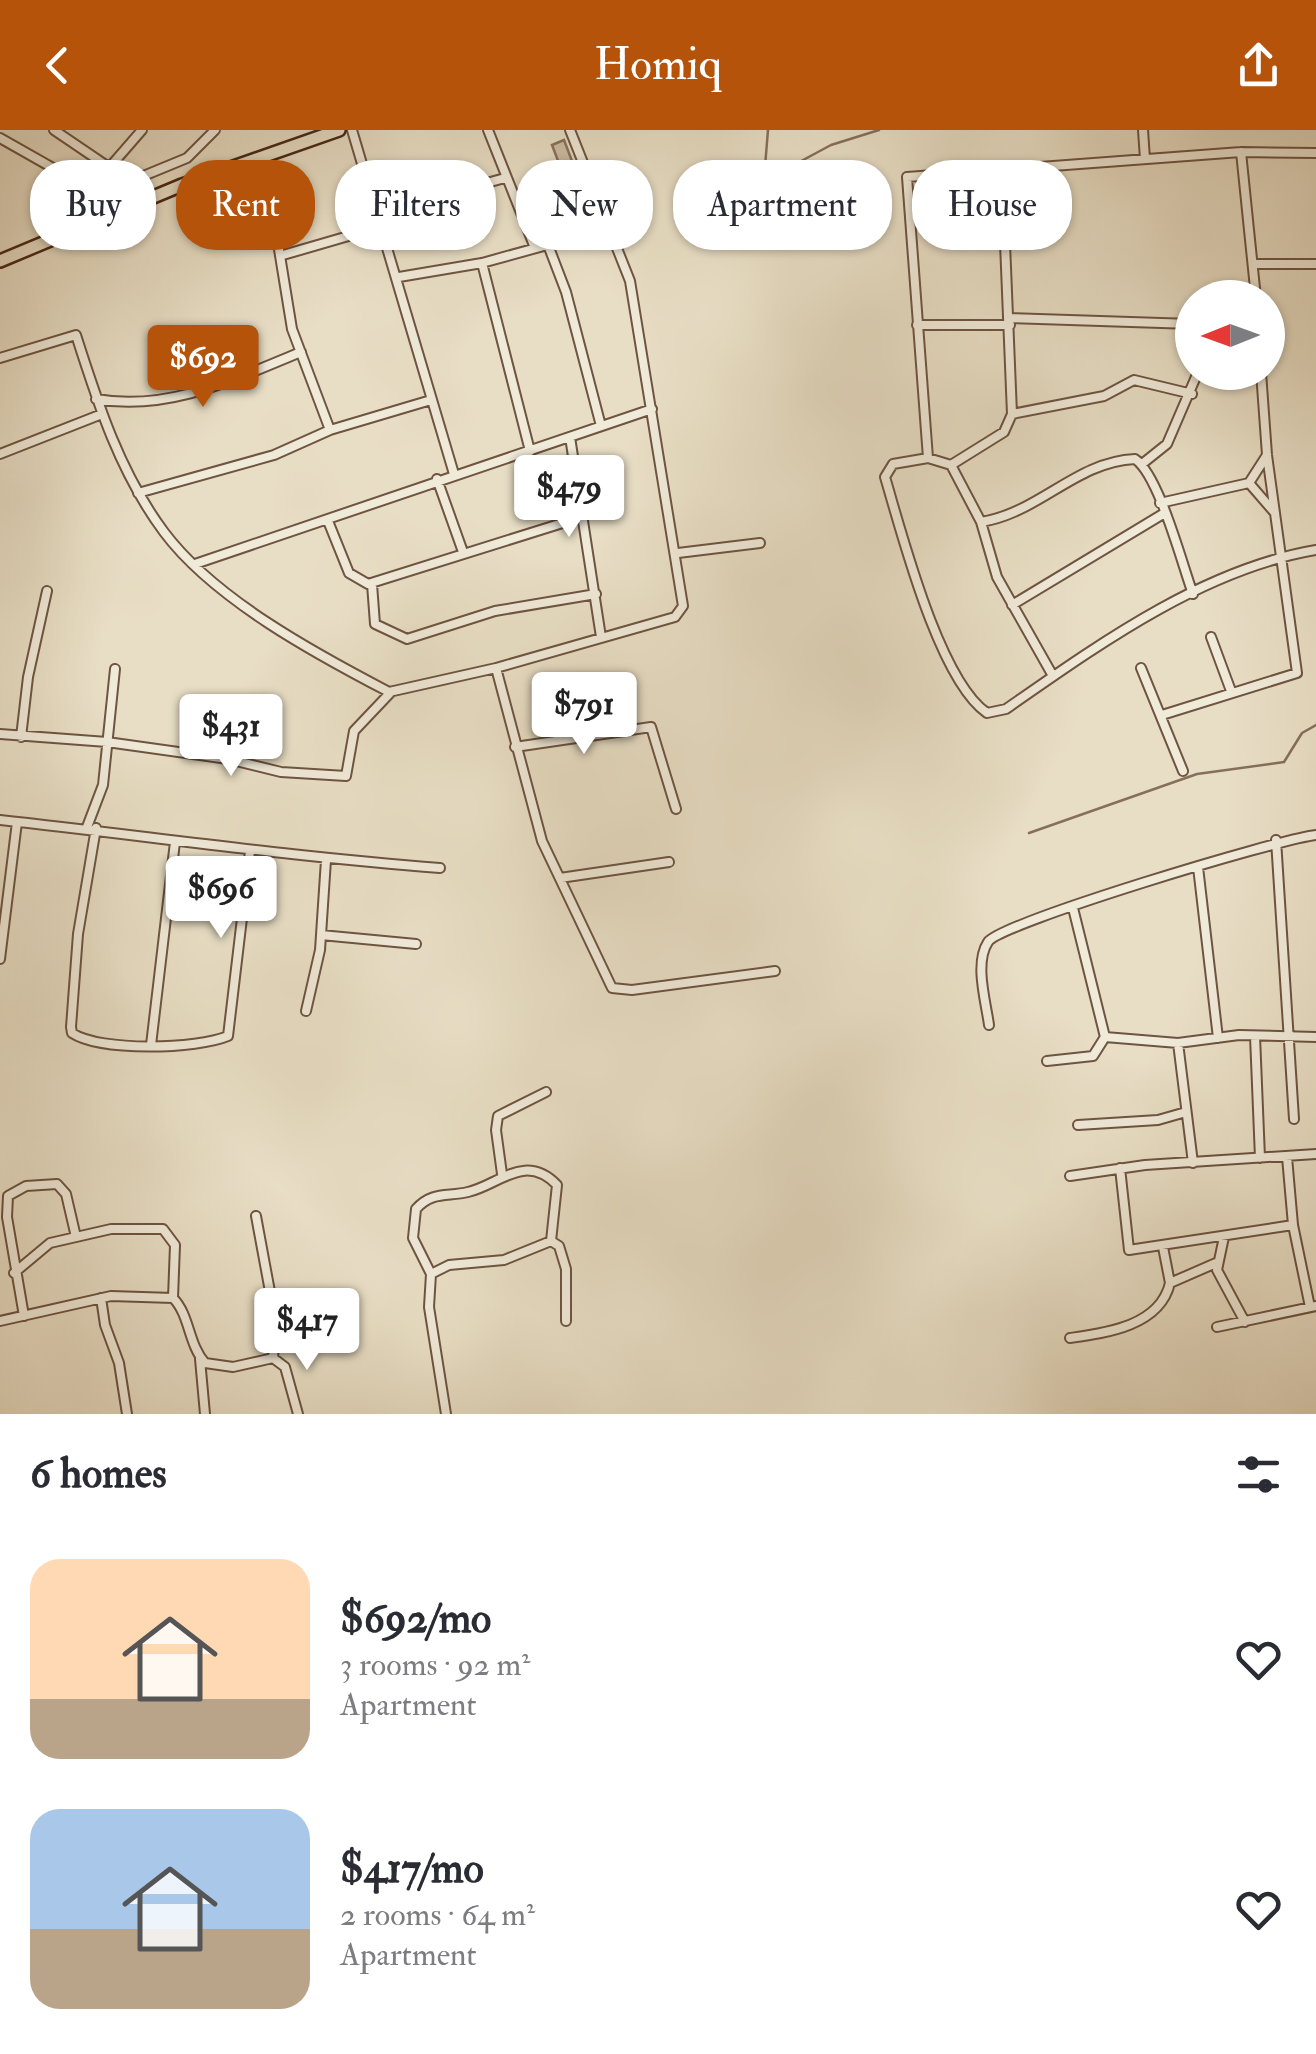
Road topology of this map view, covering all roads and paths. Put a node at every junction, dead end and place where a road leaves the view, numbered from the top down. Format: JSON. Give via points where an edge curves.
{"nodes":[{"id":1,"x":54,"y":130,"type":"edge"},
{"id":2,"x":142,"y":130,"type":"edge"},
{"id":3,"x":215,"y":130,"type":"edge"},
{"id":4,"x":338,"y":130,"type":"edge"},
{"id":5,"x":352,"y":130,"type":"edge"},
{"id":6,"x":488,"y":130,"type":"edge"},
{"id":7,"x":570,"y":130,"type":"edge"},
{"id":8,"x":1142,"y":130,"type":"edge"},
{"id":9,"x":0,"y":138,"type":"edge"},
{"id":10,"x":1241,"y":152,"type":"junction"},
{"id":11,"x":1316,"y":152,"type":"edge"},
{"id":12,"x":1145,"y":159,"type":"junction"},
{"id":13,"x":38,"y":160,"type":"edge"},
{"id":14,"x":98,"y":160,"type":"edge"},
{"id":15,"x":117,"y":160,"type":"edge"},
{"id":16,"x":362,"y":160,"type":"edge"},
{"id":17,"x":581,"y":160,"type":"edge"},
{"id":18,"x":1072,"y":165,"type":"edge"},
{"id":19,"x":156,"y":171,"type":"edge"},
{"id":20,"x":912,"y":176,"type":"edge"},
{"id":21,"x":505,"y":178,"type":"junction"},
{"id":22,"x":496,"y":180,"type":"edge"},
{"id":23,"x":156,"y":196,"type":"edge"},
{"id":24,"x":516,"y":204,"type":"edge"},
{"id":25,"x":335,"y":240,"type":"edge"},
{"id":26,"x":912,"y":242,"type":"edge"},
{"id":27,"x":30,"y":249,"type":"edge"},
{"id":28,"x":282,"y":250,"type":"edge"},
{"id":29,"x":390,"y":250,"type":"edge"},
{"id":30,"x":528,"y":250,"type":"edge"},
{"id":31,"x":550,"y":250,"type":"edge"},
{"id":32,"x":620,"y":250,"type":"edge"},
{"id":33,"x":912,"y":250,"type":"edge"},
{"id":34,"x":1006,"y":250,"type":"edge"},
{"id":35,"x":283,"y":255,"type":"junction"},
{"id":36,"x":0,"y":262,"type":"edge"},
{"id":37,"x":482,"y":263,"type":"junction"},
{"id":38,"x":1254,"y":264,"type":"junction"},
{"id":39,"x":1316,"y":264,"type":"edge"},
{"id":40,"x":398,"y":277,"type":"junction"},
{"id":41,"x":1255,"y":280,"type":"edge"},
{"id":42,"x":1010,"y":321,"type":"junction"},
{"id":43,"x":1175,"y":324,"type":"edge"},
{"id":44,"x":917,"y":325,"type":"junction"},
{"id":45,"x":301,"y":352,"type":"junction"},
{"id":46,"x":0,"y":358,"type":"edge"},
{"id":47,"x":1193,"y":390,"type":"edge"},
{"id":48,"x":1262,"y":390,"type":"edge"},
{"id":49,"x":1192,"y":394,"type":"junction"},
{"id":50,"x":96,"y":399,"type":"junction"},
{"id":51,"x":430,"y":400,"type":"junction"},
{"id":52,"x":652,"y":409,"type":"junction"},
{"id":53,"x":102,"y":414,"type":"junction"},
{"id":54,"x":1012,"y":414,"type":"junction"},
{"id":55,"x":601,"y":426,"type":"junction"},
{"id":56,"x":330,"y":430,"type":"junction"},
{"id":57,"x":570,"y":437,"type":"junction"},
{"id":58,"x":530,"y":451,"type":"junction"},
{"id":59,"x":0,"y":454,"type":"edge"},
{"id":60,"x":1267,"y":455,"type":"junction"},
{"id":61,"x":928,"y":458,"type":"junction"},
{"id":62,"x":1142,"y":464,"type":"junction"},
{"id":63,"x":952,"y":465,"type":"junction"},
{"id":64,"x":454,"y":474,"type":"junction"},
{"id":65,"x":438,"y":479,"type":"junction"},
{"id":66,"x":1249,"y":482,"type":"junction"},
{"id":67,"x":138,"y":493,"type":"junction"},
{"id":68,"x":1160,"y":504,"type":"junction"},
{"id":69,"x":1275,"y":513,"type":"junction"},
{"id":70,"x":1163,"y":514,"type":"junction"},
{"id":71,"x":585,"y":516,"type":"junction"},
{"id":72,"x":328,"y":521,"type":"junction"},
{"id":73,"x":981,"y":522,"type":"junction"},
{"id":74,"x":760,"y":543,"type":"dead end"},
{"id":75,"x":1316,"y":550,"type":"edge"},
{"id":76,"x":463,"y":552,"type":"junction"},
{"id":77,"x":678,"y":552,"type":"junction"},
{"id":78,"x":1280,"y":556,"type":"junction"},
{"id":79,"x":195,"y":564,"type":"junction"},
{"id":80,"x":372,"y":584,"type":"junction"},
{"id":81,"x":47,"y":591,"type":"dead end"},
{"id":82,"x":596,"y":594,"type":"junction"},
{"id":83,"x":1193,"y":594,"type":"junction"},
{"id":84,"x":1012,"y":605,"type":"junction"},
{"id":85,"x":1211,"y":636,"type":"dead end"},
{"id":86,"x":602,"y":637,"type":"junction"},
{"id":87,"x":496,"y":668,"type":"junction"},
{"id":88,"x":1141,"y":668,"type":"dead end"},
{"id":89,"x":115,"y":669,"type":"dead end"},
{"id":90,"x":1053,"y":676,"type":"junction"},
{"id":91,"x":1232,"y":691,"type":"junction"},
{"id":92,"x":391,"y":692,"type":"junction"},
{"id":93,"x":1162,"y":715,"type":"junction"},
{"id":94,"x":0,"y":734,"type":"edge"},
{"id":95,"x":21,"y":737,"type":"junction"},
{"id":96,"x":108,"y":742,"type":"junction"},
{"id":97,"x":516,"y":747,"type":"junction"},
{"id":98,"x":1183,"y":770,"type":"dead end"},
{"id":99,"x":676,"y":809,"type":"dead end"},
{"id":100,"x":0,"y":820,"type":"edge"},
{"id":101,"x":17,"y":822,"type":"junction"},
{"id":102,"x":92,"y":828,"type":"junction"},
{"id":103,"x":1316,"y":835,"type":"edge"},
{"id":104,"x":1276,"y":840,"type":"junction"},
{"id":105,"x":175,"y":842,"type":"junction"},
{"id":106,"x":250,"y":851,"type":"junction"},
{"id":107,"x":326,"y":860,"type":"junction"},
{"id":108,"x":669,"y":862,"type":"dead end"},
{"id":109,"x":1198,"y":867,"type":"junction"},
{"id":110,"x":440,"y":868,"type":"dead end"},
{"id":111,"x":560,"y":878,"type":"junction"},
{"id":112,"x":1073,"y":908,"type":"junction"},
{"id":113,"x":321,"y":935,"type":"junction"},
{"id":114,"x":416,"y":944,"type":"dead end"},
{"id":115,"x":0,"y":960,"type":"edge"},
{"id":116,"x":775,"y":971,"type":"dead end"},
{"id":117,"x":306,"y":1010,"type":"dead end"},
{"id":118,"x":989,"y":1025,"type":"dead end"},
{"id":119,"x":1255,"y":1036,"type":"junction"},
{"id":120,"x":1290,"y":1036,"type":"junction"},
{"id":121,"x":1104,"y":1037,"type":"junction"},
{"id":122,"x":1316,"y":1037,"type":"edge"},
{"id":123,"x":1218,"y":1038,"type":"junction"},
{"id":124,"x":1178,"y":1042,"type":"junction"},
{"id":125,"x":151,"y":1045,"type":"junction"},
{"id":126,"x":1047,"y":1061,"type":"dead end"},
{"id":127,"x":546,"y":1092,"type":"dead end"},
{"id":128,"x":1186,"y":1112,"type":"junction"},
{"id":129,"x":1294,"y":1119,"type":"dead end"},
{"id":130,"x":1078,"y":1125,"type":"dead end"},
{"id":131,"x":1316,"y":1154,"type":"edge"},
{"id":132,"x":1287,"y":1157,"type":"junction"},
{"id":133,"x":1260,"y":1158,"type":"junction"},
{"id":134,"x":1192,"y":1163,"type":"junction"},
{"id":135,"x":1120,"y":1168,"type":"junction"},
{"id":136,"x":502,"y":1174,"type":"junction"},
{"id":137,"x":1070,"y":1176,"type":"dead end"},
{"id":138,"x":256,"y":1216,"type":"dead end"},
{"id":139,"x":1293,"y":1225,"type":"junction"},
{"id":140,"x":76,"y":1237,"type":"junction"},
{"id":141,"x":1224,"y":1237,"type":"junction"},
{"id":142,"x":550,"y":1242,"type":"junction"},
{"id":143,"x":1163,"y":1247,"type":"junction"},
{"id":144,"x":1216,"y":1263,"type":"junction"},
{"id":145,"x":14,"y":1273,"type":"junction"},
{"id":146,"x":431,"y":1274,"type":"junction"},
{"id":147,"x":1170,"y":1283,"type":"junction"},
{"id":148,"x":101,"y":1298,"type":"junction"},
{"id":149,"x":172,"y":1298,"type":"junction"},
{"id":150,"x":1313,"y":1306,"type":"edge"},
{"id":151,"x":24,"y":1316,"type":"junction"},
{"id":152,"x":0,"y":1320,"type":"edge"},
{"id":153,"x":566,"y":1321,"type":"dead end"},
{"id":154,"x":1245,"y":1322,"type":"junction"},
{"id":155,"x":1217,"y":1327,"type":"dead end"},
{"id":156,"x":1070,"y":1338,"type":"dead end"},
{"id":157,"x":200,"y":1356,"type":"junction"},
{"id":158,"x":273,"y":1358,"type":"junction"},
{"id":159,"x":127,"y":1414,"type":"edge"},
{"id":160,"x":205,"y":1414,"type":"edge"},
{"id":161,"x":298,"y":1414,"type":"edge"},
{"id":162,"x":446,"y":1414,"type":"edge"}],
"edges":[{"from":1,"to":14,"type":"street"},
{"from":2,"to":15,"type":"street"},
{"from":3,"to":19,"type":"street","via":[[188,158]]},
{"from":4,"to":23,"type":"main road"},
{"from":5,"to":16,"type":"street"},
{"from":6,"to":21,"type":"street"},
{"from":7,"to":17,"type":"street"},
{"from":8,"to":12,"type":"street"},
{"from":9,"to":13,"type":"street"},
{"from":10,"to":11,"type":"street"},
{"from":10,"to":12,"type":"street"},
{"from":10,"to":38,"type":"street"},
{"from":12,"to":18,"type":"street"},
{"from":20,"to":26,"type":"street"},
{"from":21,"to":22,"type":"street"},
{"from":21,"to":24,"type":"street"},
{"from":25,"to":35,"type":"street"},
{"from":27,"to":36,"type":"main road"},
{"from":28,"to":35,"type":"street"},
{"from":29,"to":40,"type":"street"},
{"from":30,"to":37,"type":"street"},
{"from":31,"to":55,"type":"street"},
{"from":32,"to":52,"type":"street"},
{"from":33,"to":44,"type":"street"},
{"from":34,"to":42,"type":"street"},
{"from":35,"to":45,"type":"street"},
{"from":37,"to":40,"type":"street"},
{"from":37,"to":58,"type":"street"},
{"from":38,"to":39,"type":"street"},
{"from":38,"to":41,"type":"street"},
{"from":40,"to":51,"type":"street"},
{"from":42,"to":43,"type":"street"},
{"from":42,"to":44,"type":"street"},
{"from":42,"to":54,"type":"street"},
{"from":44,"to":61,"type":"street"},
{"from":45,"to":50,"type":"street","via":[[206,391],[134,404]]},
{"from":45,"to":56,"type":"street"},
{"from":46,"to":50,"type":"street","via":[[76,336]]},
{"from":47,"to":49,"type":"street"},
{"from":48,"to":60,"type":"street"},
{"from":49,"to":54,"type":"street","via":[[1134,380],[1104,396]]},
{"from":49,"to":62,"type":"street","via":[[1167,444]]},
{"from":50,"to":53,"type":"street"},
{"from":51,"to":56,"type":"street"},
{"from":51,"to":64,"type":"street"},
{"from":52,"to":55,"type":"street"},
{"from":52,"to":77,"type":"street"},
{"from":53,"to":59,"type":"street"},
{"from":53,"to":67,"type":"street"},
{"from":54,"to":63,"type":"street","via":[[1004,432]]},
{"from":55,"to":57,"type":"street"},
{"from":56,"to":67,"type":"street","via":[[274,455]]},
{"from":57,"to":58,"type":"street"},
{"from":57,"to":71,"type":"street"},
{"from":58,"to":64,"type":"street"},
{"from":60,"to":66,"type":"street"},
{"from":60,"to":69,"type":"street"},
{"from":61,"to":63,"type":"street"},
{"from":61,"to":90,"type":"street","via":[[893,464],[885,477],[917,582],[974,704],[995,713]]},
{"from":62,"to":68,"type":"street"},
{"from":62,"to":73,"type":"street","via":[[1135,458],[1102,462],[1021,513]]},
{"from":63,"to":73,"type":"street"},
{"from":64,"to":65,"type":"street"},
{"from":65,"to":72,"type":"street"},
{"from":65,"to":76,"type":"street"},
{"from":66,"to":68,"type":"street"},
{"from":66,"to":69,"type":"street"},
{"from":67,"to":79,"type":"street"},
{"from":68,"to":70,"type":"street"},
{"from":69,"to":78,"type":"street"},
{"from":70,"to":83,"type":"street"},
{"from":70,"to":84,"type":"street"},
{"from":71,"to":76,"type":"street"},
{"from":71,"to":82,"type":"street"},
{"from":72,"to":79,"type":"street"},
{"from":72,"to":80,"type":"street","via":[[349,573]]},
{"from":73,"to":84,"type":"street"},
{"from":74,"to":77,"type":"street"},
{"from":75,"to":78,"type":"street"},
{"from":76,"to":80,"type":"street"},
{"from":77,"to":86,"type":"street","via":[[683,594],[675,618]]},
{"from":78,"to":83,"type":"street"},
{"from":78,"to":91,"type":"street","via":[[1297,672]]},
{"from":79,"to":92,"type":"street","via":[[286,635]]},
{"from":80,"to":82,"type":"street","via":[[375,624],[401,639],[496,611]]},
{"from":81,"to":95,"type":"street"},
{"from":82,"to":86,"type":"street"},
{"from":83,"to":90,"type":"street","via":[[1138,619]]},
{"from":84,"to":90,"type":"street"},
{"from":85,"to":91,"type":"street"},
{"from":86,"to":87,"type":"street"},
{"from":87,"to":92,"type":"street"},
{"from":87,"to":97,"type":"street"},
{"from":88,"to":93,"type":"street"},
{"from":89,"to":96,"type":"street"},
{"from":91,"to":93,"type":"street"},
{"from":92,"to":96,"type":"street","via":[[354,730],[346,776],[282,772]]},
{"from":93,"to":98,"type":"street"},
{"from":94,"to":95,"type":"street"},
{"from":95,"to":96,"type":"street"},
{"from":96,"to":102,"type":"street"},
{"from":97,"to":99,"type":"street","via":[[651,727]]},
{"from":97,"to":111,"type":"street"},
{"from":100,"to":101,"type":"street"},
{"from":101,"to":102,"type":"street"},
{"from":101,"to":115,"type":"street"},
{"from":102,"to":105,"type":"street"},
{"from":102,"to":125,"type":"street","via":[[71,1028],[86,1040]]},
{"from":103,"to":104,"type":"street"},
{"from":104,"to":109,"type":"street"},
{"from":104,"to":120,"type":"street"},
{"from":105,"to":106,"type":"street"},
{"from":105,"to":125,"type":"street"},
{"from":106,"to":107,"type":"street"},
{"from":106,"to":125,"type":"street","via":[[228,1036]]},
{"from":107,"to":110,"type":"street"},
{"from":107,"to":113,"type":"street"},
{"from":108,"to":111,"type":"street"},
{"from":109,"to":112,"type":"street"},
{"from":109,"to":123,"type":"street"},
{"from":111,"to":116,"type":"street","via":[[616,990]]},
{"from":112,"to":118,"type":"street","via":[[996,933],[988,942],[982,963]]},
{"from":112,"to":121,"type":"street"},
{"from":113,"to":114,"type":"street"},
{"from":113,"to":117,"type":"street"},
{"from":119,"to":120,"type":"street"},
{"from":119,"to":123,"type":"street"},
{"from":119,"to":133,"type":"street"},
{"from":120,"to":122,"type":"street"},
{"from":120,"to":129,"type":"street"},
{"from":121,"to":124,"type":"street"},
{"from":121,"to":126,"type":"street","via":[[1092,1056]]},
{"from":123,"to":124,"type":"street"},
{"from":124,"to":128,"type":"street"},
{"from":127,"to":136,"type":"street","via":[[502,1112],[495,1122]]},
{"from":128,"to":130,"type":"street"},
{"from":128,"to":134,"type":"street"},
{"from":131,"to":132,"type":"street"},
{"from":132,"to":133,"type":"street"},
{"from":132,"to":139,"type":"street"},
{"from":133,"to":134,"type":"street"},
{"from":134,"to":135,"type":"street"},
{"from":135,"to":137,"type":"street"},
{"from":135,"to":143,"type":"street","via":[[1126,1246]]},
{"from":136,"to":142,"type":"street","via":[[530,1171],[557,1185]]},
{"from":136,"to":146,"type":"street","via":[[465,1193],[434,1194],[416,1208],[414,1238]]},
{"from":138,"to":158,"type":"street","via":[[276,1324]]},
{"from":139,"to":141,"type":"street"},
{"from":139,"to":150,"type":"street"},
{"from":140,"to":145,"type":"street","via":[[43,1246]]},
{"from":140,"to":145,"type":"street","via":[[66,1194],[57,1184],[15,1189],[7,1203]]},
{"from":140,"to":149,"type":"street","via":[[163,1229],[175,1245]]},
{"from":141,"to":143,"type":"street"},
{"from":141,"to":144,"type":"street"},
{"from":142,"to":146,"type":"street","via":[[504,1260],[449,1264]]},
{"from":142,"to":153,"type":"street","via":[[560,1246],[566,1268]]},
{"from":143,"to":147,"type":"street"},
{"from":144,"to":147,"type":"street"},
{"from":144,"to":154,"type":"street"},
{"from":145,"to":151,"type":"street"},
{"from":146,"to":162,"type":"street","via":[[428,1307]]},
{"from":147,"to":156,"type":"street","via":[[1162,1302],[1133,1324]]},
{"from":148,"to":149,"type":"street"},
{"from":148,"to":151,"type":"street"},
{"from":148,"to":159,"type":"street"},
{"from":149,"to":157,"type":"street"},
{"from":150,"to":154,"type":"street"},
{"from":151,"to":152,"type":"street"},
{"from":154,"to":155,"type":"street"},
{"from":157,"to":158,"type":"street","via":[[205,1363],[233,1367]]},
{"from":157,"to":160,"type":"street"},
{"from":158,"to":161,"type":"street","via":[[285,1367]]}]}
